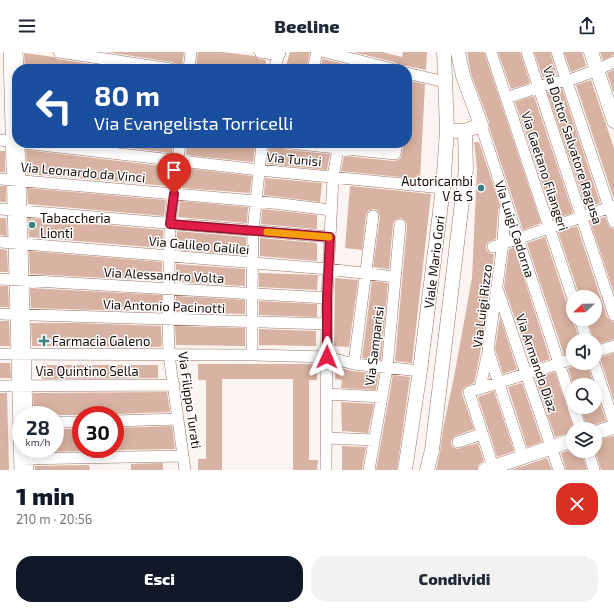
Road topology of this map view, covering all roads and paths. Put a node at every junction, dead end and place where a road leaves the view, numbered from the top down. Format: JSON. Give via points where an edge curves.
{"nodes":[{"id":1,"x":9,"y":52,"type":"edge"},
{"id":2,"x":17,"y":52,"type":"edge"},
{"id":3,"x":59,"y":52,"type":"edge"},
{"id":4,"x":191,"y":52,"type":"edge"},
{"id":5,"x":317,"y":52,"type":"edge"},
{"id":6,"x":325,"y":52,"type":"edge"},
{"id":7,"x":444,"y":52,"type":"edge"},
{"id":8,"x":458,"y":52,"type":"edge"},
{"id":9,"x":491,"y":52,"type":"edge"},
{"id":10,"x":527,"y":52,"type":"edge"},
{"id":11,"x":557,"y":52,"type":"edge"},
{"id":12,"x":591,"y":52,"type":"edge"},
{"id":13,"x":263,"y":53,"type":"edge"},
{"id":14,"x":279,"y":54,"type":"edge"},
{"id":15,"x":350,"y":60,"type":"edge"},
{"id":16,"x":614,"y":62,"type":"edge"},
{"id":17,"x":18,"y":64,"type":"edge"},
{"id":18,"x":138,"y":64,"type":"edge"},
{"id":19,"x":190,"y":64,"type":"edge"},
{"id":20,"x":276,"y":64,"type":"edge"},
{"id":21,"x":314,"y":64,"type":"edge"},
{"id":22,"x":369,"y":64,"type":"edge"},
{"id":23,"x":597,"y":70,"type":"junction"},
{"id":24,"x":412,"y":74,"type":"edge"},
{"id":25,"x":9,"y":78,"type":"edge"},
{"id":26,"x":567,"y":81,"type":"junction"},
{"id":27,"x":445,"y":82,"type":"junction"},
{"id":28,"x":539,"y":87,"type":"junction"},
{"id":29,"x":506,"y":98,"type":"junction"},
{"id":30,"x":9,"y":108,"type":"edge"},
{"id":31,"x":614,"y":121,"type":"edge"},
{"id":32,"x":481,"y":125,"type":"junction"},
{"id":33,"x":447,"y":130,"type":"junction"},
{"id":34,"x":465,"y":131,"type":"junction"},
{"id":35,"x":12,"y":142,"type":"edge"},
{"id":36,"x":13,"y":148,"type":"edge"},
{"id":37,"x":69,"y":148,"type":"edge"},
{"id":38,"x":179,"y":148,"type":"edge"},
{"id":39,"x":261,"y":148,"type":"edge"},
{"id":40,"x":339,"y":148,"type":"edge"},
{"id":41,"x":353,"y":148,"type":"edge"},
{"id":42,"x":396,"y":148,"type":"edge"},
{"id":43,"x":178,"y":160,"type":"junction"},
{"id":44,"x":259,"y":170,"type":"junction"},
{"id":45,"x":333,"y":177,"type":"junction"},
{"id":46,"x":0,"y":179,"type":"edge"},
{"id":47,"x":16,"y":180,"type":"junction"},
{"id":48,"x":443,"y":188,"type":"junction"},
{"id":49,"x":174,"y":194,"type":"junction"},
{"id":50,"x":256,"y":201,"type":"junction"},
{"id":51,"x":506,"y":202,"type":"junction"},
{"id":52,"x":612,"y":206,"type":"edge"},
{"id":53,"x":0,"y":209,"type":"edge"},
{"id":54,"x":331,"y":210,"type":"junction"},
{"id":55,"x":17,"y":211,"type":"junction"},
{"id":56,"x":373,"y":216,"type":"dead end"},
{"id":57,"x":582,"y":217,"type":"junction"},
{"id":58,"x":614,"y":222,"type":"edge"},
{"id":59,"x":170,"y":224,"type":"junction"},
{"id":60,"x":400,"y":225,"type":"dead end"},
{"id":61,"x":549,"y":228,"type":"junction"},
{"id":62,"x":253,"y":231,"type":"junction"},
{"id":63,"x":330,"y":237,"type":"junction"},
{"id":64,"x":518,"y":238,"type":"junction"},
{"id":65,"x":0,"y":242,"type":"edge"},
{"id":66,"x":18,"y":244,"type":"junction"},
{"id":67,"x":498,"y":245,"type":"junction"},
{"id":68,"x":170,"y":256,"type":"junction"},
{"id":69,"x":253,"y":263,"type":"junction"},
{"id":70,"x":328,"y":269,"type":"junction"},
{"id":71,"x":366,"y":273,"type":"junction"},
{"id":72,"x":395,"y":277,"type":"junction"},
{"id":73,"x":0,"y":279,"type":"edge"},
{"id":74,"x":19,"y":280,"type":"junction"},
{"id":75,"x":497,"y":288,"type":"junction"},
{"id":76,"x":169,"y":289,"type":"junction"},
{"id":77,"x":570,"y":290,"type":"edge"},
{"id":78,"x":252,"y":294,"type":"junction"},
{"id":79,"x":327,"y":298,"type":"junction"},
{"id":80,"x":0,"y":314,"type":"edge"},
{"id":81,"x":20,"y":315,"type":"junction"},
{"id":82,"x":614,"y":315,"type":"edge"},
{"id":83,"x":168,"y":320,"type":"junction"},
{"id":84,"x":252,"y":322,"type":"junction"},
{"id":85,"x":327,"y":324,"type":"junction"},
{"id":86,"x":614,"y":346,"type":"edge"},
{"id":87,"x":488,"y":350,"type":"junction"},
{"id":88,"x":602,"y":350,"type":"edge"},
{"id":89,"x":0,"y":354,"type":"edge"},
{"id":90,"x":21,"y":354,"type":"junction"},
{"id":91,"x":252,"y":354,"type":"junction"},
{"id":92,"x":169,"y":355,"type":"junction"},
{"id":93,"x":327,"y":357,"type":"junction"},
{"id":94,"x":566,"y":361,"type":"edge"},
{"id":95,"x":559,"y":363,"type":"junction"},
{"id":96,"x":354,"y":364,"type":"junction"},
{"id":97,"x":387,"y":368,"type":"junction"},
{"id":98,"x":596,"y":370,"type":"edge"},
{"id":99,"x":420,"y":371,"type":"junction"},
{"id":100,"x":526,"y":374,"type":"junction"},
{"id":101,"x":499,"y":382,"type":"junction"},
{"id":102,"x":566,"y":384,"type":"edge"},
{"id":103,"x":174,"y":385,"type":"junction"},
{"id":104,"x":0,"y":386,"type":"edge"},
{"id":105,"x":22,"y":386,"type":"junction"},
{"id":106,"x":480,"y":388,"type":"junction"},
{"id":107,"x":327,"y":394,"type":"junction"},
{"id":108,"x":382,"y":397,"type":"junction"},
{"id":109,"x":22,"y":406,"type":"edge"},
{"id":110,"x":178,"y":419,"type":"junction"},
{"id":111,"x":124,"y":421,"type":"edge"},
{"id":112,"x":614,"y":423,"type":"edge"},
{"id":113,"x":614,"y":427,"type":"edge"},
{"id":114,"x":602,"y":431,"type":"edge"},
{"id":115,"x":482,"y":434,"type":"junction"},
{"id":116,"x":327,"y":438,"type":"junction"},
{"id":117,"x":374,"y":440,"type":"junction"},
{"id":118,"x":458,"y":442,"type":"dead end"},
{"id":119,"x":566,"y":443,"type":"edge"},
{"id":120,"x":551,"y":448,"type":"junction"},
{"id":121,"x":184,"y":456,"type":"junction"},
{"id":122,"x":523,"y":457,"type":"junction"},
{"id":123,"x":590,"y":458,"type":"edge"},
{"id":124,"x":24,"y":462,"type":"edge"},
{"id":125,"x":489,"y":469,"type":"edge"},
{"id":126,"x":185,"y":470,"type":"edge"},
{"id":127,"x":326,"y":470,"type":"edge"},
{"id":128,"x":369,"y":470,"type":"edge"},
{"id":129,"x":405,"y":470,"type":"edge"},
{"id":130,"x":427,"y":470,"type":"edge"},
{"id":131,"x":559,"y":470,"type":"edge"},
{"id":132,"x":594,"y":470,"type":"edge"}],
"edges":[{"from":1,"to":25,"type":"street"},
{"from":2,"to":17,"type":"street"},
{"from":3,"to":18,"type":"street"},
{"from":4,"to":19,"type":"street"},
{"from":5,"to":21,"type":"street"},
{"from":6,"to":15,"type":"street"},
{"from":7,"to":27,"type":"street","name":"Viale Mario Gori"},
{"from":8,"to":32,"type":"street","name":"Via Luigi Cadorna","via":[[463,76]]},
{"from":9,"to":29,"type":"street","name":"Via Gaetano Filangeri"},
{"from":10,"to":28,"type":"street","name":"Via Dottor Salvatore Ragusa"},
{"from":11,"to":26,"type":"street"},
{"from":12,"to":23,"type":"street"},
{"from":13,"to":14,"type":"street"},
{"from":14,"to":20,"type":"street"},
{"from":15,"to":22,"type":"street"},
{"from":16,"to":23,"type":"street"},
{"from":23,"to":26,"type":"street"},
{"from":23,"to":31,"type":"street"},
{"from":24,"to":27,"type":"street"},
{"from":25,"to":30,"type":"street"},
{"from":26,"to":28,"type":"street"},
{"from":26,"to":52,"type":"street"},
{"from":27,"to":33,"type":"street","name":"Viale Mario Gori"},
{"from":28,"to":29,"type":"street"},
{"from":28,"to":57,"type":"street","name":"Via Dottor Salvatore Ragusa"},
{"from":29,"to":61,"type":"street","name":"Via Gaetano Filangeri"},
{"from":30,"to":35,"type":"street"},
{"from":32,"to":34,"type":"street"},
{"from":32,"to":51,"type":"street","name":"Via Luigi Cadorna"},
{"from":33,"to":34,"type":"street"},
{"from":33,"to":48,"type":"street","name":"Viale Mario Gori"},
{"from":34,"to":130,"type":"street","name":"Viale Mario Gori","via":[[466,169],[432,450]]},
{"from":36,"to":47,"type":"street"},
{"from":37,"to":43,"type":"street","name":"Via Tunisi"},
{"from":38,"to":43,"type":"street","name":"Via Filippo Turati"},
{"from":39,"to":44,"type":"street"},
{"from":40,"to":45,"type":"street"},
{"from":41,"to":42,"type":"street","via":[[395,154]]},
{"from":43,"to":44,"type":"street","name":"Via Tunisi"},
{"from":43,"to":49,"type":"street","name":"Via Filippo Turati"},
{"from":44,"to":45,"type":"street","name":"Via Tunisi"},
{"from":44,"to":50,"type":"street"},
{"from":45,"to":48,"type":"street","name":"Via Tunisi"},
{"from":45,"to":54,"type":"street"},
{"from":46,"to":47,"type":"street","name":"Via Leonardo da Vinci"},
{"from":47,"to":49,"type":"street","name":"Via Leonardo da Vinci"},
{"from":47,"to":55,"type":"street"},
{"from":48,"to":99,"type":"street","name":"Viale Mario Gori"},
{"from":49,"to":50,"type":"street","name":"Via Leonardo da Vinci"},
{"from":49,"to":59,"type":"street","name":"Via Filippo Turati"},
{"from":50,"to":54,"type":"street","name":"Via Leonardo da Vinci"},
{"from":50,"to":62,"type":"street"},
{"from":51,"to":64,"type":"street","name":"Via Luigi Cadorna"},
{"from":51,"to":67,"type":"street","name":"Via Luigi Rizzo"},
{"from":52,"to":57,"type":"street"},
{"from":52,"to":58,"type":"street"},
{"from":53,"to":55,"type":"street"},
{"from":54,"to":63,"type":"street"},
{"from":55,"to":59,"type":"street"},
{"from":55,"to":66,"type":"street"},
{"from":56,"to":71,"type":"street"},
{"from":57,"to":61,"type":"street"},
{"from":57,"to":82,"type":"street","name":"Via Dottor Salvatore Ragusa"},
{"from":59,"to":62,"type":"street"},
{"from":59,"to":68,"type":"street","name":"Via Filippo Turati"},
{"from":60,"to":72,"type":"street","name":"Via Samparisi"},
{"from":61,"to":64,"type":"street"},
{"from":61,"to":77,"type":"street","name":"Via Gaetano Filangeri"},
{"from":62,"to":63,"type":"street"},
{"from":62,"to":69,"type":"street"},
{"from":63,"to":70,"type":"street"},
{"from":64,"to":67,"type":"street"},
{"from":64,"to":95,"type":"street","name":"Via Luigi Cadorna"},
{"from":65,"to":66,"type":"street","name":"Via Galileo Galilei"},
{"from":66,"to":68,"type":"street","name":"Via Galileo Galilei"},
{"from":66,"to":74,"type":"street"},
{"from":67,"to":75,"type":"street","name":"Via Luigi Rizzo"},
{"from":68,"to":69,"type":"street","name":"Via Galileo Galilei"},
{"from":68,"to":76,"type":"street","name":"Via Filippo Turati"},
{"from":69,"to":70,"type":"street","name":"Via Galileo Galilei"},
{"from":69,"to":78,"type":"street"},
{"from":70,"to":71,"type":"street","name":"Via Galileo Galilei"},
{"from":70,"to":79,"type":"street"},
{"from":71,"to":72,"type":"street","name":"Via Galileo Galilei"},
{"from":71,"to":96,"type":"street"},
{"from":72,"to":97,"type":"street","name":"Via Samparisi"},
{"from":73,"to":74,"type":"street","name":"Via Alessandro Volta"},
{"from":74,"to":76,"type":"street","name":"Via Alessandro Volta"},
{"from":74,"to":81,"type":"street"},
{"from":75,"to":87,"type":"street","name":"Via Luigi Rizzo"},
{"from":75,"to":100,"type":"street","name":"Via Armando Diaz"},
{"from":76,"to":78,"type":"street","name":"Via Alessandro Volta"},
{"from":76,"to":83,"type":"street","name":"Via Filippo Turati"},
{"from":78,"to":79,"type":"street","name":"Via Alessandro Volta"},
{"from":78,"to":84,"type":"street"},
{"from":79,"to":85,"type":"street"},
{"from":80,"to":81,"type":"street","name":"Via Antonio Pacinotti"},
{"from":81,"to":83,"type":"street","name":"Via Antonio Pacinotti"},
{"from":81,"to":90,"type":"street"},
{"from":83,"to":84,"type":"street","name":"Via Antonio Pacinotti"},
{"from":83,"to":92,"type":"street","name":"Via Filippo Turati"},
{"from":84,"to":85,"type":"street","name":"Via Antonio Pacinotti"},
{"from":84,"to":91,"type":"street"},
{"from":85,"to":93,"type":"street"},
{"from":86,"to":88,"type":"street"},
{"from":87,"to":101,"type":"street","name":"Via Luigi Rizzo"},
{"from":87,"to":106,"type":"street"},
{"from":89,"to":90,"type":"street"},
{"from":90,"to":92,"type":"street"},
{"from":90,"to":105,"type":"street"},
{"from":91,"to":92,"type":"street"},
{"from":91,"to":93,"type":"street"},
{"from":92,"to":103,"type":"street","name":"Via Filippo Turati"},
{"from":93,"to":96,"type":"street"},
{"from":93,"to":107,"type":"street"},
{"from":94,"to":95,"type":"street"},
{"from":95,"to":100,"type":"street"},
{"from":95,"to":102,"type":"street","name":"Via Luigi Cadorna"},
{"from":96,"to":97,"type":"street"},
{"from":97,"to":99,"type":"street"},
{"from":97,"to":108,"type":"street","name":"Via Samparisi"},
{"from":98,"to":112,"type":"street"},
{"from":99,"to":129,"type":"street","name":"Viale Mario Gori"},
{"from":100,"to":101,"type":"street"},
{"from":100,"to":120,"type":"street","name":"Via Armando Diaz"},
{"from":101,"to":106,"type":"street"},
{"from":101,"to":122,"type":"street","name":"Via Luigi Rizzo"},
{"from":103,"to":105,"type":"street","name":"Via Quintino Sella"},
{"from":103,"to":110,"type":"street","name":"Via Filippo Turati"},
{"from":104,"to":105,"type":"street","name":"Via Quintino Sella"},
{"from":105,"to":109,"type":"street"},
{"from":106,"to":115,"type":"street","via":[[469,392]]},
{"from":107,"to":108,"type":"street"},
{"from":107,"to":116,"type":"street"},
{"from":108,"to":117,"type":"street","name":"Via Samparisi"},
{"from":110,"to":111,"type":"street"},
{"from":110,"to":121,"type":"street","name":"Via Filippo Turati"},
{"from":113,"to":114,"type":"street"},
{"from":115,"to":118,"type":"street"},
{"from":115,"to":125,"type":"street"},
{"from":116,"to":117,"type":"street"},
{"from":116,"to":127,"type":"street"},
{"from":117,"to":128,"type":"street","name":"Via Samparisi"},
{"from":119,"to":120,"type":"street"},
{"from":120,"to":122,"type":"street"},
{"from":120,"to":131,"type":"street","name":"Via Armando Diaz"},
{"from":121,"to":124,"type":"street"},
{"from":121,"to":126,"type":"street","name":"Via Filippo Turati"},
{"from":122,"to":125,"type":"street"},
{"from":123,"to":132,"type":"street"}]}
